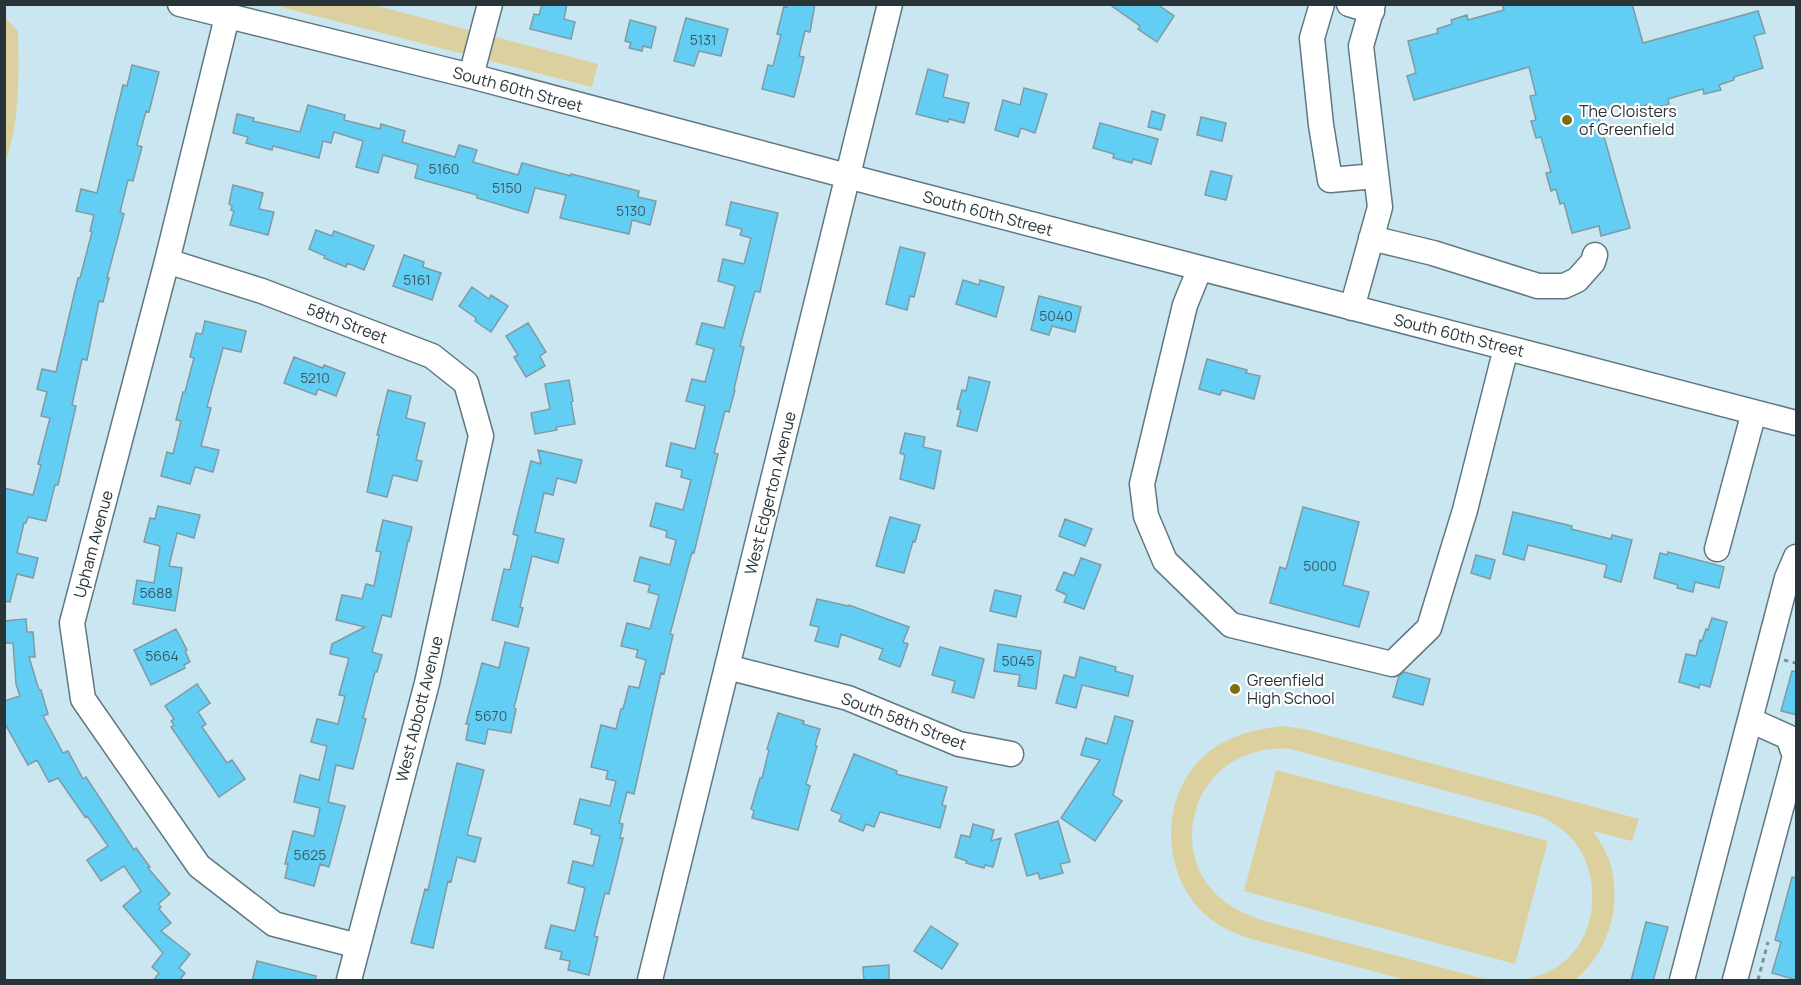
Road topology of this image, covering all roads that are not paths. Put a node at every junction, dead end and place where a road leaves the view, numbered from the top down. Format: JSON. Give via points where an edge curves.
{"nodes":[{"id":1,"x":180,"y":4,"type":"edge"},
{"id":2,"x":490,"y":4,"type":"edge"},
{"id":3,"x":890,"y":4,"type":"edge"},
{"id":4,"x":1322,"y":4,"type":"edge"},
{"id":5,"x":1365,"y":7,"type":"edge"},
{"id":6,"x":227,"y":17,"type":"junction"},
{"id":7,"x":471,"y":76,"type":"junction"},
{"id":8,"x":1376,"y":176,"type":"junction"},
{"id":9,"x":848,"y":177,"type":"junction"},
{"id":10,"x":1371,"y":238,"type":"junction"},
{"id":11,"x":1595,"y":255,"type":"dead end"},
{"id":12,"x":167,"y":261,"type":"junction"},
{"id":13,"x":1200,"y":268,"type":"junction"},
{"id":14,"x":1352,"y":308,"type":"junction"},
{"id":15,"x":1506,"y":348,"type":"junction"},
{"id":16,"x":1754,"y":412,"type":"junction"},
{"id":17,"x":1797,"y":423,"type":"edge"},
{"id":18,"x":481,"y":436,"type":"joint"},
{"id":19,"x":1717,"y":549,"type":"dead end"},
{"id":20,"x":1797,"y":557,"type":"edge"},
{"id":21,"x":727,"y":667,"type":"junction"},
{"id":22,"x":1750,"y":720,"type":"junction"},
{"id":23,"x":1011,"y":754,"type":"dead end"},
{"id":24,"x":358,"y":946,"type":"junction"},
{"id":25,"x":349,"y":981,"type":"edge"},
{"id":26,"x":650,"y":981,"type":"edge"},
{"id":27,"x":1682,"y":981,"type":"edge"},
{"id":28,"x":1735,"y":981,"type":"edge"}],
"edges":[{"from":1,"to":6,"type":"street","name":"South 60th Street"},
{"from":2,"to":7,"type":"street"},
{"from":3,"to":9,"type":"street","name":"West Edgerton Avenue"},
{"from":4,"to":8,"type":"street","via":[[1312,38],[1330,180]]},
{"from":5,"to":8,"type":"street","via":[[1361,46]]},
{"from":6,"to":7,"type":"street","name":"South 60th Street"},
{"from":6,"to":12,"type":"street","name":"Upham Avenue"},
{"from":7,"to":9,"type":"street","name":"South 60th Street"},
{"from":8,"to":10,"type":"street","via":[[1380,207]]},
{"from":9,"to":13,"type":"street","name":"South 60th Street"},
{"from":9,"to":21,"type":"street","name":"West Edgerton Avenue"},
{"from":10,"to":11,"type":"street","via":[[1538,286],[1564,286],[1576,279]]},
{"from":10,"to":14,"type":"street"},
{"from":12,"to":18,"type":"street","name":"58th Street","via":[[262,291],[432,357],[466,383]]},
{"from":12,"to":24,"type":"street","name":"Upham Avenue","via":[[72,623],[83,699],[199,866],[274,924]]},
{"from":13,"to":14,"type":"street","name":"South 60th Street"},
{"from":13,"to":15,"type":"street","via":[[1185,305],[1142,484],[1146,516],[1165,561],[1231,625],[1392,664],[1429,628],[1466,510]]},
{"from":14,"to":15,"type":"street","name":"South 60th Street"},
{"from":15,"to":16,"type":"street","name":"South 60th Street"},
{"from":16,"to":17,"type":"street","name":"South 60th Street"},
{"from":16,"to":19,"type":"street"},
{"from":18,"to":24,"type":"street","name":"West Abbott Avenue","via":[[427,683]]},
{"from":20,"to":22,"type":"street","via":[[1787,578]]},
{"from":21,"to":23,"type":"street","name":"South 58th Street","via":[[848,698],[959,744]]},
{"from":21,"to":26,"type":"street","name":"West Edgerton Avenue"},
{"from":22,"to":27,"type":"street"},
{"from":22,"to":28,"type":"street","via":[[1788,737],[1795,756]]},
{"from":24,"to":25,"type":"street","name":"West Abbott Avenue"}]}
